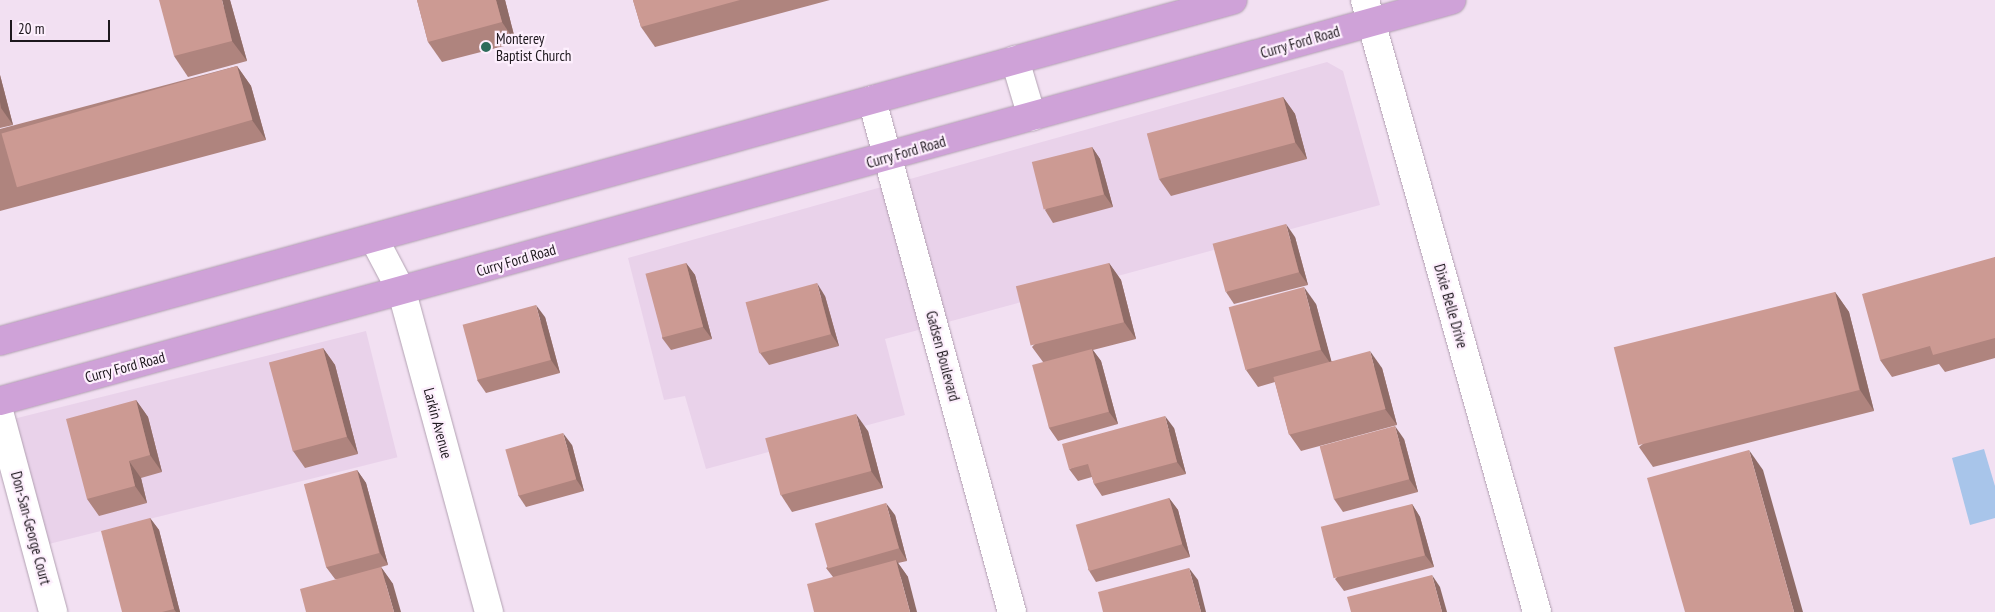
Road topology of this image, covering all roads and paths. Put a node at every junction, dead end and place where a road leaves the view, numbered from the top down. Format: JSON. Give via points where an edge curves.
{"nodes":[{"id":1,"x":1233,"y":0,"type":"edge"},
{"id":2,"x":1452,"y":0,"type":"edge"},
{"id":3,"x":1368,"y":11,"type":"edge"},
{"id":4,"x":1015,"y":60,"type":"junction"},
{"id":5,"x":872,"y":100,"type":"junction"},
{"id":6,"x":1032,"y":117,"type":"junction"},
{"id":7,"x":888,"y":157,"type":"junction"},
{"id":8,"x":374,"y":239,"type":"junction"},
{"id":9,"x":402,"y":292,"type":"junction"},
{"id":10,"x":0,"y":341,"type":"edge"},
{"id":11,"x":0,"y":401,"type":"edge"},
{"id":12,"x":0,"y":415,"type":"edge"},
{"id":13,"x":54,"y":612,"type":"edge"},
{"id":14,"x":489,"y":612,"type":"edge"},
{"id":15,"x":1012,"y":612,"type":"edge"},
{"id":16,"x":1537,"y":612,"type":"edge"}],
"edges":[{"from":1,"to":4,"type":"main road"},
{"from":2,"to":3,"type":"main road","name":"Curry Ford Road"},
{"from":3,"to":6,"type":"main road","name":"Curry Ford Road"},
{"from":3,"to":16,"type":"street","name":"Dixie Belle Drive"},
{"from":4,"to":5,"type":"main road"},
{"from":4,"to":6,"type":"street"},
{"from":5,"to":7,"type":"street","name":"Gadsen Boulevard"},
{"from":5,"to":8,"type":"main road"},
{"from":6,"to":7,"type":"main road","name":"Curry Ford Road"},
{"from":7,"to":9,"type":"main road","name":"Curry Ford Road"},
{"from":7,"to":15,"type":"street","name":"Gadsen Boulevard"},
{"from":8,"to":9,"type":"street","name":"Larkin Avenue"},
{"from":8,"to":10,"type":"main road"},
{"from":9,"to":11,"type":"main road","name":"Curry Ford Road"},
{"from":9,"to":14,"type":"street","name":"Larkin Avenue"},
{"from":12,"to":13,"type":"street","name":"Don-San-George Court"}]}
